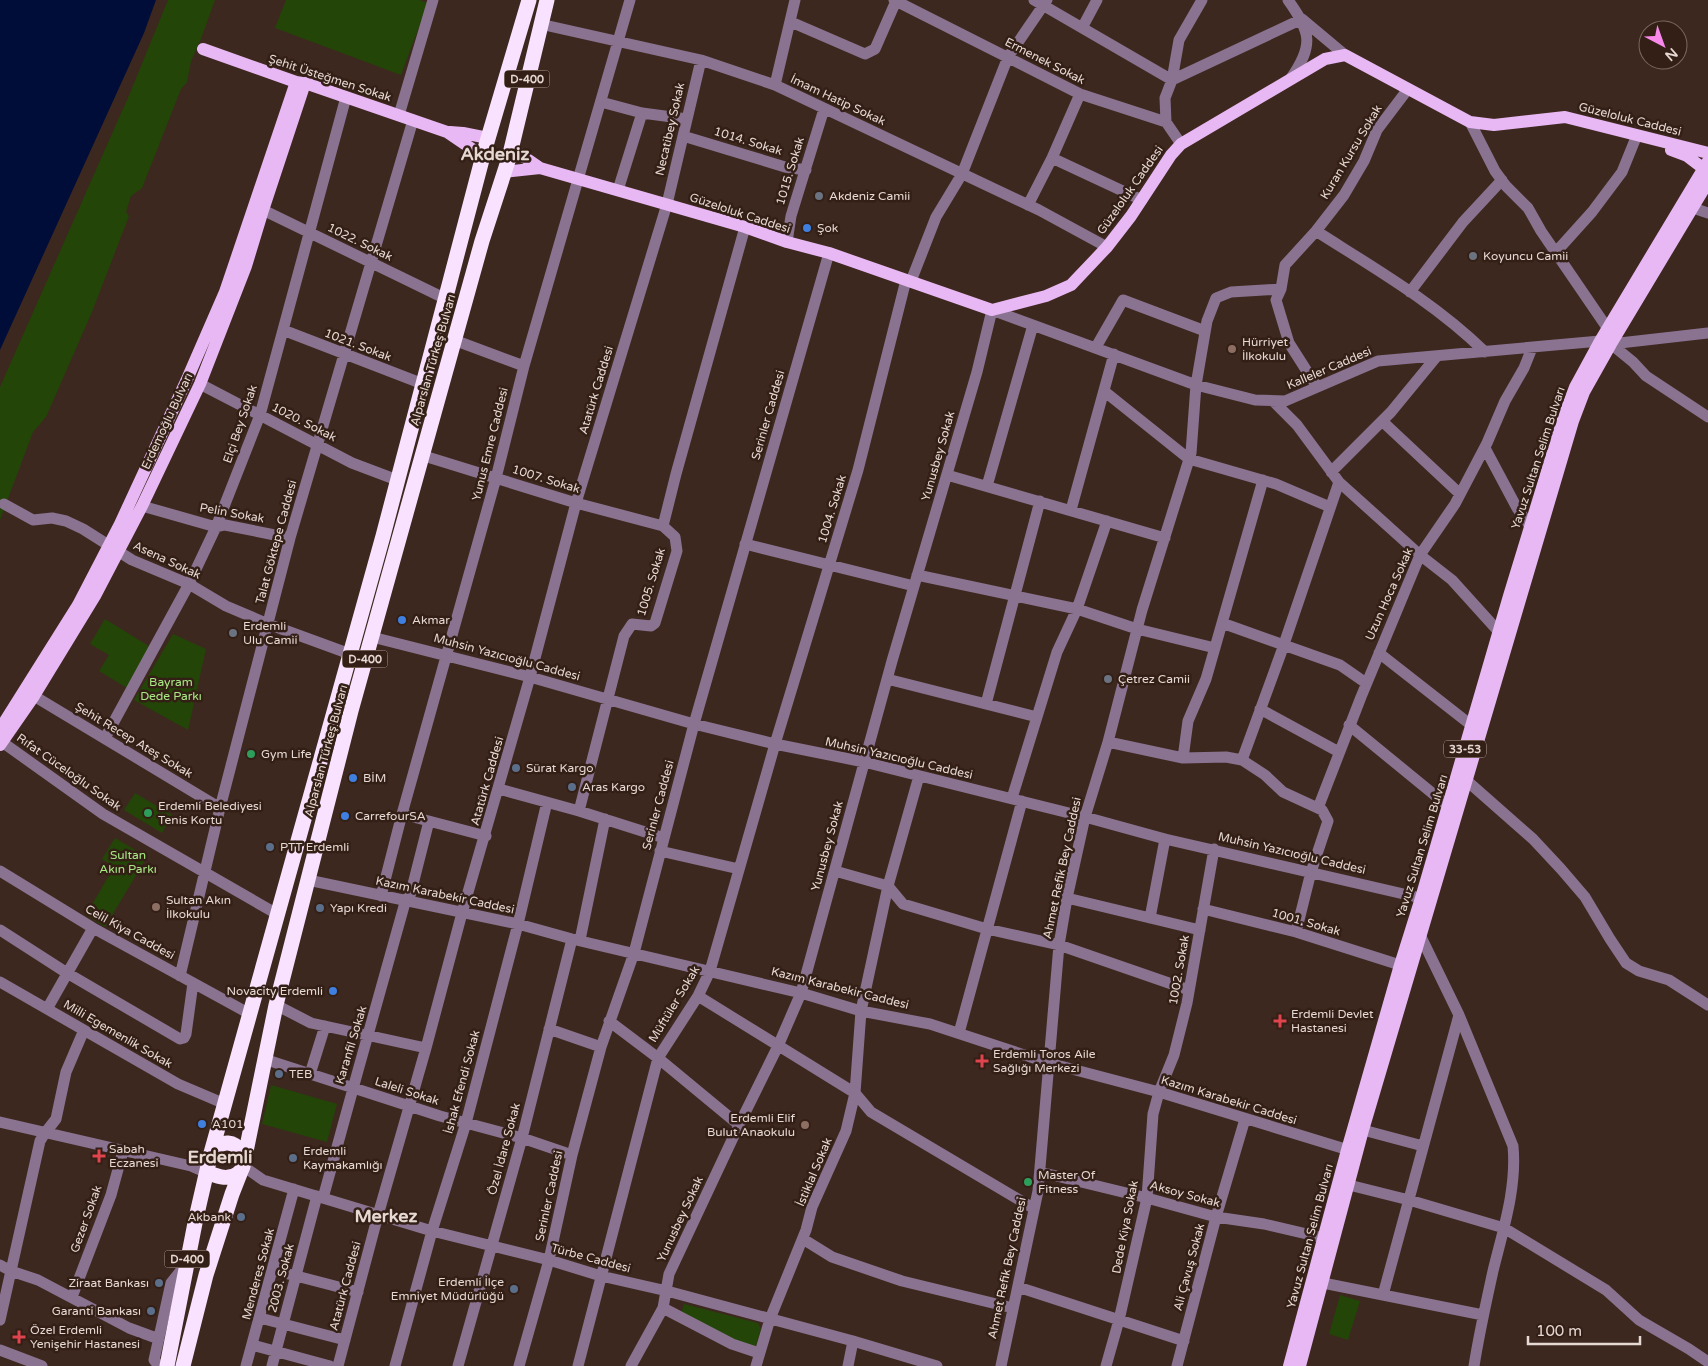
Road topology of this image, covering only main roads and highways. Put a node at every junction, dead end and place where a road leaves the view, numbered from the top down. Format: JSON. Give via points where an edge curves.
{"nodes":[{"id":1,"x":529,"y":0,"type":"edge"},
{"id":2,"x":547,"y":0,"type":"edge"},
{"id":3,"x":203,"y":49,"type":"dead end"},
{"id":4,"x":301,"y":82,"type":"junction"},
{"id":5,"x":447,"y":132,"type":"junction"},
{"id":6,"x":1637,"y":134,"type":"junction"},
{"id":7,"x":488,"y":138,"type":"junction"},
{"id":8,"x":511,"y":148,"type":"junction"},
{"id":9,"x":1708,"y":153,"type":"edge"},
{"id":10,"x":482,"y":162,"type":"junction"},
{"id":11,"x":1706,"y":167,"type":"edge"},
{"id":12,"x":540,"y":168,"type":"junction"},
{"id":13,"x":504,"y":172,"type":"junction"},
{"id":14,"x":1708,"y":182,"type":"edge"},
{"id":15,"x":1605,"y":343,"type":"junction"},
{"id":16,"x":113,"y":548,"type":"junction"},
{"id":17,"x":1,"y":739,"type":"edge"},
{"id":18,"x":1352,"y":1151,"type":"junction"},
{"id":19,"x":211,"y":1153,"type":"junction"},
{"id":20,"x":244,"y":1166,"type":"junction"},
{"id":21,"x":207,"y":1172,"type":"junction"},
{"id":22,"x":166,"y":1366,"type":"edge"},
{"id":23,"x":183,"y":1366,"type":"edge"},
{"id":24,"x":1290,"y":1366,"type":"edge"},
{"id":25,"x":1300,"y":1366,"type":"edge"}],
"edges":[{"from":1,"to":7,"type":"highway","name":"Alparslan Türkeş Bulvarı","number":"D-400"},
{"from":2,"to":8,"type":"highway","name":"Alparslan Türkeş Bulvarı","number":"D-400"},
{"from":3,"to":4,"type":"main road","name":"Şehit Üsteğmen Sokak"},
{"from":4,"to":5,"type":"main road","name":"Şehit Üsteğmen Sokak"},
{"from":4,"to":16,"type":"main road","name":"Erdemoğlu Bulvarı","via":[[225,292],[120,524]]},
{"from":4,"to":16,"type":"main road","name":"Erdemoğlu Bulvarı","via":[[246,266],[200,384],[142,506]]},
{"from":5,"to":7,"type":"main road","name":"Şehit Üsteğmen Sokak"},
{"from":5,"to":10,"type":"main road","name":"Şehit Üsteğmen Sokak","via":[[475,150]]},
{"from":6,"to":9,"type":"main road","name":"Güzeloluk Caddesi"},
{"from":6,"to":11,"type":"main road"},
{"from":6,"to":12,"type":"main road","name":"Güzeloluk Caddesi","via":[[1565,117],[1494,124],[1470,122],[1345,55],[1325,60],[1181,144],[1107,247],[1071,285],[1046,296],[992,310],[829,252]]},
{"from":7,"to":8,"type":"highway"},
{"from":7,"to":10,"type":"highway","name":"Alparslan Türkeş Bulvarı","number":"D-400"},
{"from":8,"to":12,"type":"main road","name":"Güzeloluk Caddesi"},
{"from":8,"to":13,"type":"highway","name":"Alparslan Türkeş Bulvarı","number":"D-400"},
{"from":10,"to":13,"type":"highway","via":[[491,171]]},
{"from":10,"to":19,"type":"highway","name":"Alparslan Türkeş Bulvarı","number":"D-400","via":[[383,536]]},
{"from":11,"to":15,"type":"main road","name":"Yavuz Sultan Selim Bulvarı","number":"33-53","via":[[1608,329]]},
{"from":12,"to":13,"type":"main road","name":"Güzeloluk Caddesi"},
{"from":13,"to":20,"type":"highway","name":"Alparslan Türkeş Bulvarı","number":"D-400","via":[[421,455],[351,711],[276,1004]]},
{"from":14,"to":15,"type":"main road","name":"Yavuz Sultan Selim Bulvarı","number":"33-53"},
{"from":15,"to":18,"type":"main road","name":"Yavuz Sultan Selim Bulvarı","number":"33-53","via":[[1572,421],[1422,937],[1363,1130]]},
{"from":15,"to":18,"type":"main road","name":"Yavuz Sultan Selim Bulvarı","number":"33-53","via":[[1575,387],[1562,419],[1400,965]]},
{"from":16,"to":17,"type":"main road","name":"Erdemoğlu Bulvarı"},
{"from":16,"to":17,"type":"main road","name":"Erdemoğlu Bulvarı","via":[[95,596],[34,696]]},
{"from":18,"to":24,"type":"main road","name":"Yavuz Sultan Selim Bulvarı","number":"33-53","via":[[1324,1238]]},
{"from":18,"to":25,"type":"main road","name":"Yavuz Sultan Selim Bulvarı","number":"33-53","via":[[1349,1185]]},
{"from":19,"to":20,"type":"highway","via":[[220,1145],[231,1144],[240,1150]]},
{"from":19,"to":21,"type":"highway","name":"Alparslan Türkeş Bulvarı","number":"D-400"},
{"from":20,"to":21,"type":"highway","via":[[237,1175],[226,1178]]},
{"from":20,"to":23,"type":"highway","name":"Alparslan Türkeş Bulvarı","number":"D-400","via":[[206,1275]]},
{"from":21,"to":22,"type":"highway","name":"Alparslan Türkeş Bulvarı","number":"D-400"}]}
